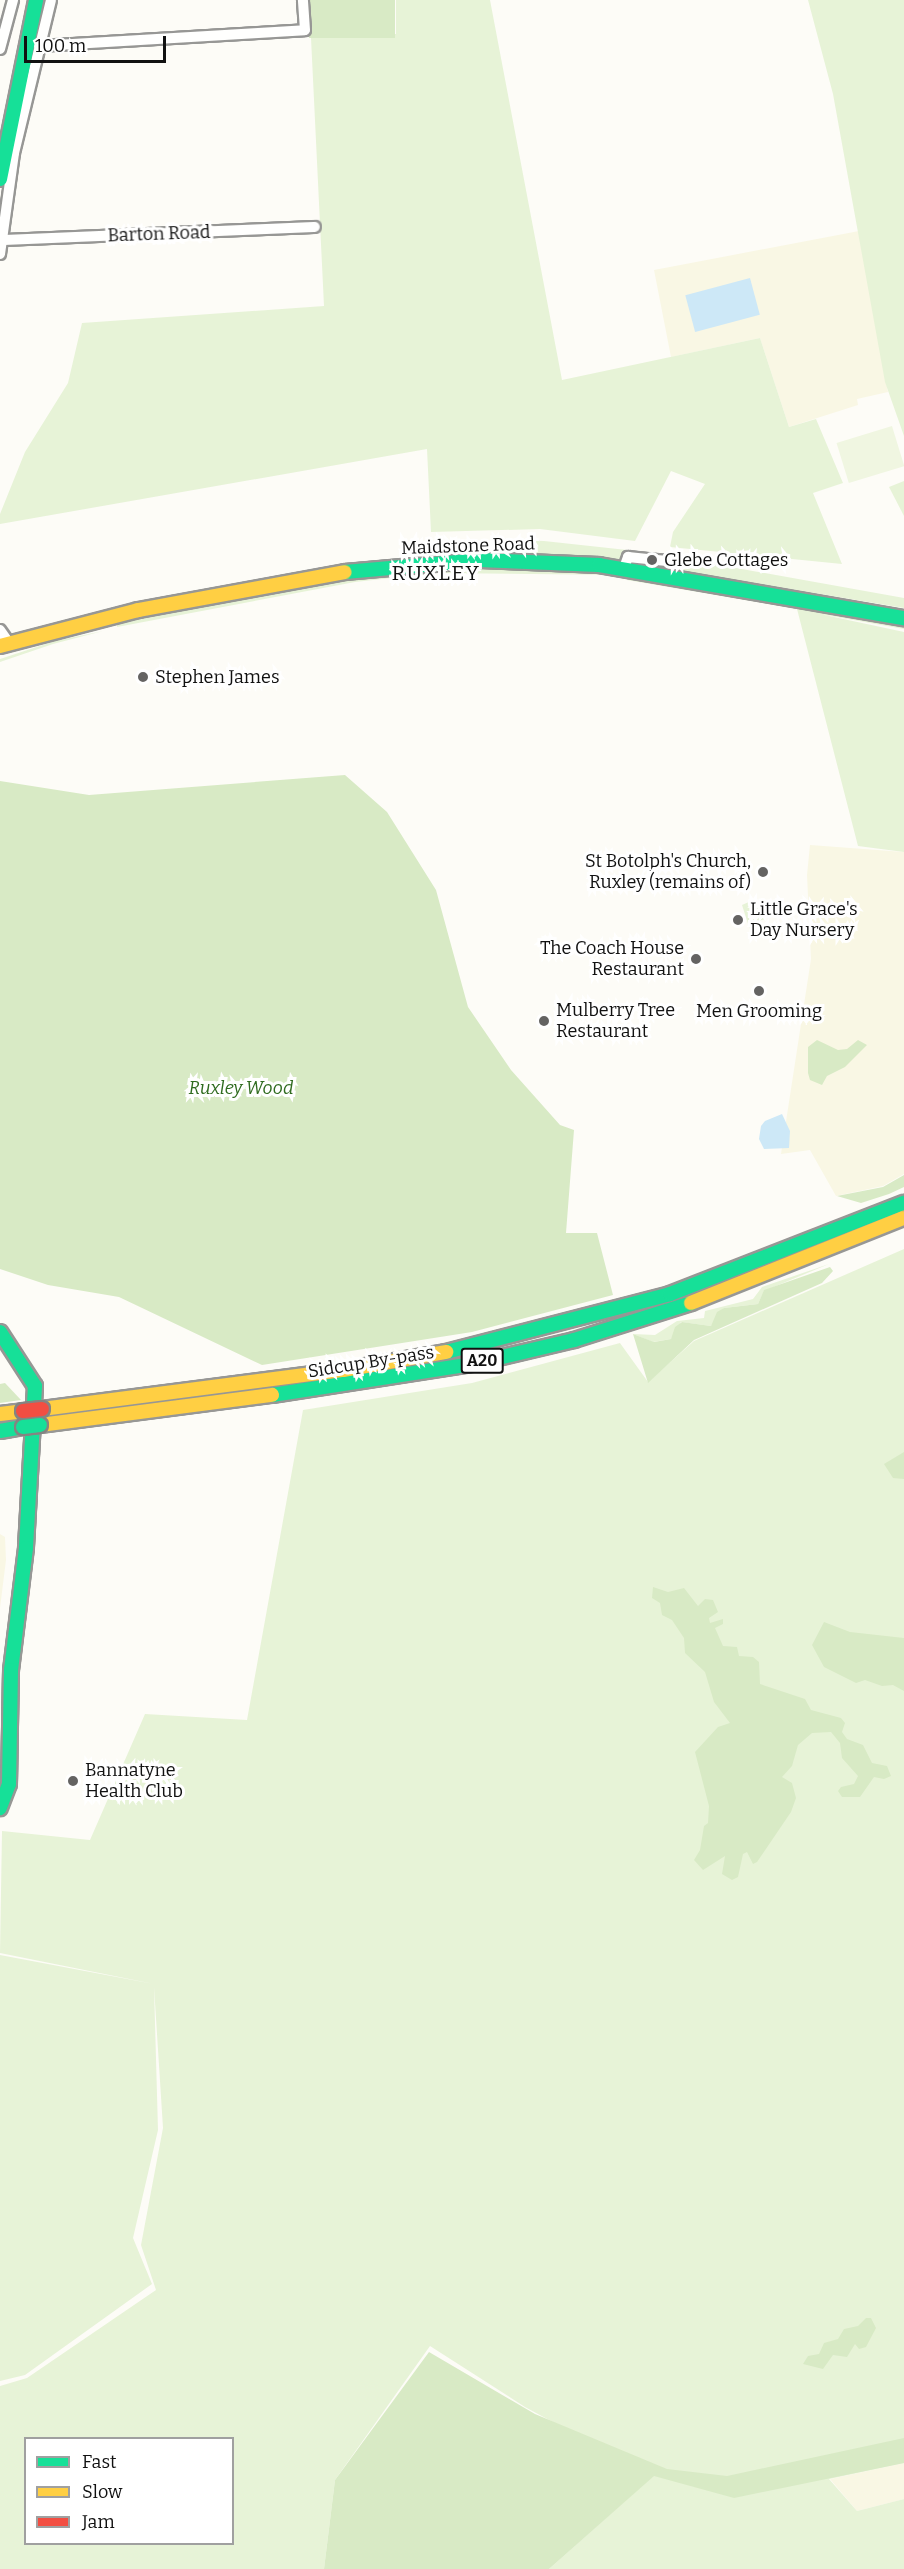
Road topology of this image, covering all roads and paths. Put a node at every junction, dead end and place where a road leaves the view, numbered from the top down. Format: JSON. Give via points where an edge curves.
{"nodes":[{"id":1,"x":13,"y":0,"type":"edge"},
{"id":2,"x":26,"y":0,"type":"edge"},
{"id":3,"x":36,"y":0,"type":"edge"},
{"id":4,"x":51,"y":0,"type":"edge"},
{"id":5,"x":303,"y":0,"type":"edge"},
{"id":6,"x":39,"y":46,"type":"junction"},
{"id":7,"x":0,"y":49,"type":"edge"},
{"id":8,"x":0,"y":130,"type":"edge"},
{"id":9,"x":0,"y":179,"type":"edge"},
{"id":10,"x":315,"y":227,"type":"dead end"},
{"id":11,"x":2,"y":240,"type":"junction"},
{"id":12,"x":0,"y":254,"type":"edge"},
{"id":13,"x":667,"y":561,"type":"dead end"},
{"id":14,"x":624,"y":568,"type":"junction"},
{"id":15,"x":904,"y":618,"type":"edge"},
{"id":16,"x":0,"y":630,"type":"edge"},
{"id":17,"x":5,"y":644,"type":"edge"},
{"id":18,"x":904,"y":1203,"type":"edge"},
{"id":19,"x":904,"y":1218,"type":"edge"},
{"id":20,"x":0,"y":1332,"type":"edge"},
{"id":21,"x":0,"y":1414,"type":"edge"},
{"id":22,"x":0,"y":1431,"type":"edge"},
{"id":23,"x":0,"y":1808,"type":"edge"}],
"edges":[{"from":1,"to":7,"type":"street"},
{"from":2,"to":8,"type":"main road"},
{"from":3,"to":9,"type":"main road"},
{"from":4,"to":6,"type":"street"},
{"from":5,"to":6,"type":"street","via":[[305,30]]},
{"from":6,"to":11,"type":"street","via":[[14,153]]},
{"from":10,"to":11,"type":"street","name":"Barton Road"},
{"from":11,"to":12,"type":"street"},
{"from":13,"to":14,"type":"street","via":[[628,557]]},
{"from":14,"to":15,"type":"main road","name":"Maidstone Road"},
{"from":14,"to":17,"type":"main road","name":"Maidstone Road","via":[[517,560],[416,563],[138,610]]},
{"from":16,"to":17,"type":"street"},
{"from":18,"to":21,"type":"main road","name":"Sidcup By-pass","number":"A20","bridge":true,"via":[[670,1294],[469,1348],[343,1370]]},
{"from":19,"to":22,"type":"main road","name":"Sidcup By-pass","number":"A20","bridge":true,"via":[[675,1309],[574,1340],[472,1364],[345,1386]]},
{"from":20,"to":23,"type":"main road","via":[[35,1386],[26,1548],[11,1670],[9,1784]]}]}
